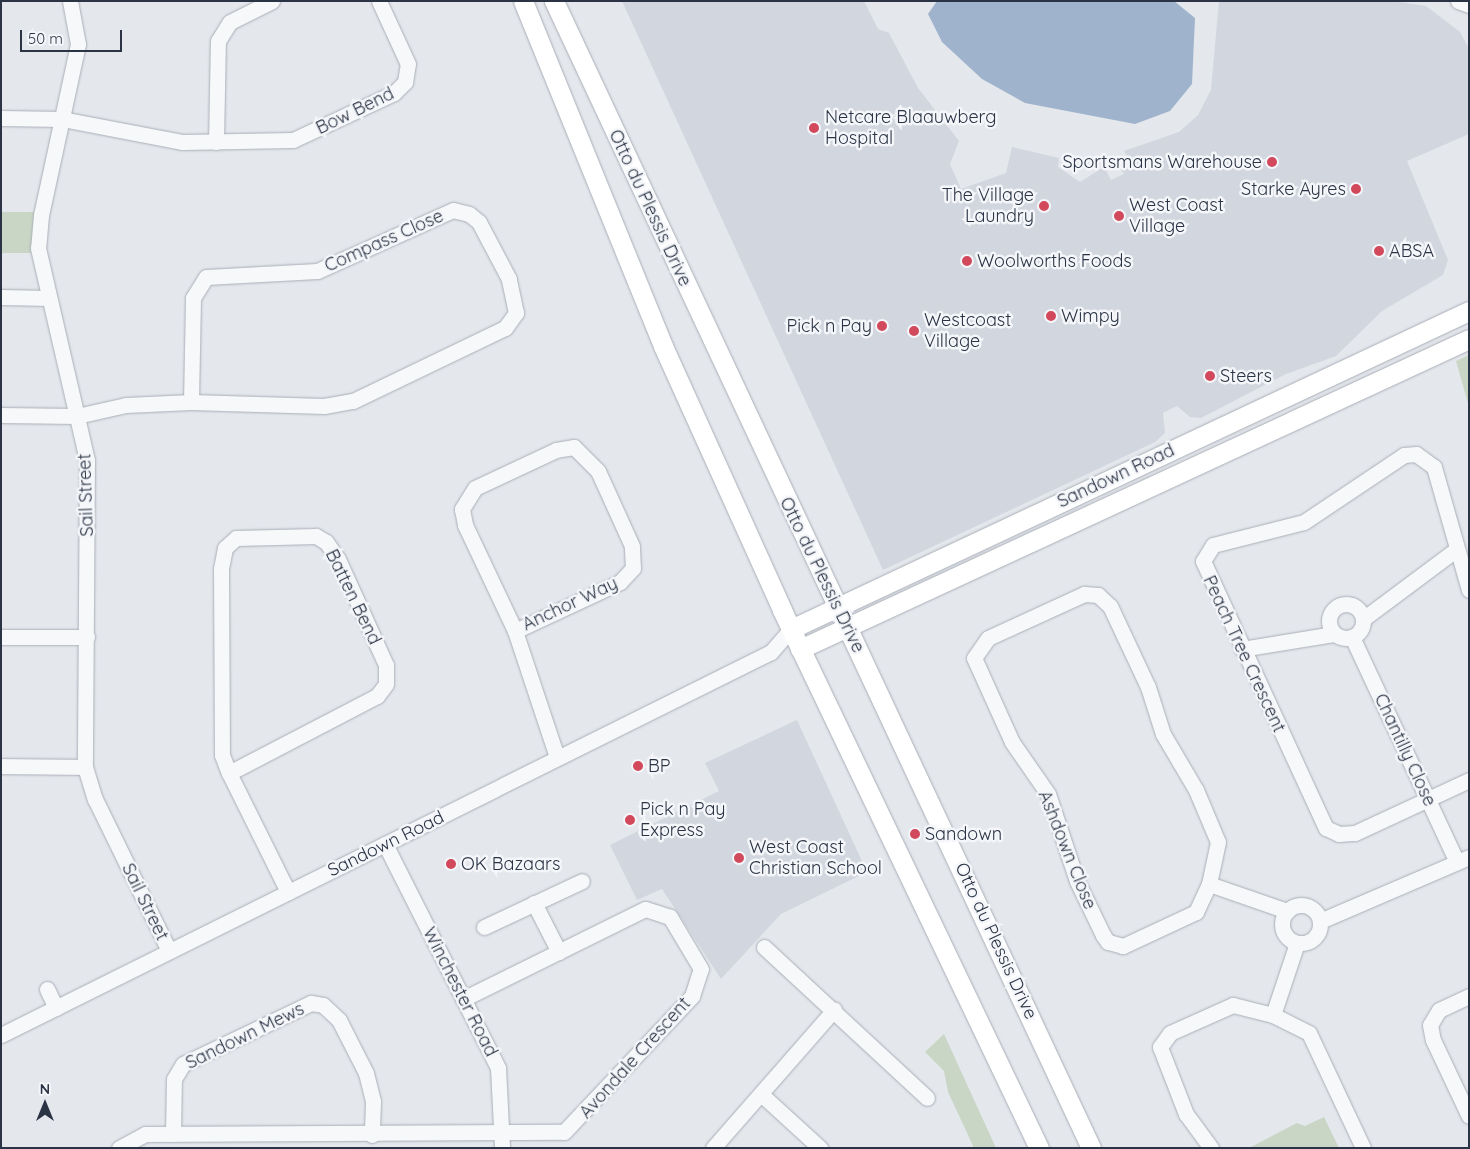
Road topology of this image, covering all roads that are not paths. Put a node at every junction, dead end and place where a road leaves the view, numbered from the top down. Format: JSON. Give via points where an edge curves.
{"nodes":[{"id":1,"x":70,"y":1,"type":"edge"},
{"id":2,"x":272,"y":1,"type":"edge"},
{"id":3,"x":379,"y":1,"type":"edge"},
{"id":4,"x":523,"y":1,"type":"edge"},
{"id":5,"x":554,"y":1,"type":"edge"},
{"id":6,"x":1,"y":118,"type":"edge"},
{"id":7,"x":62,"y":119,"type":"junction"},
{"id":8,"x":216,"y":142,"type":"junction"},
{"id":9,"x":1,"y":297,"type":"edge"},
{"id":10,"x":49,"y":298,"type":"junction"},
{"id":11,"x":1469,"y":311,"type":"edge"},
{"id":12,"x":1469,"y":339,"type":"edge"},
{"id":13,"x":191,"y":402,"type":"junction"},
{"id":14,"x":1,"y":415,"type":"edge"},
{"id":15,"x":77,"y":416,"type":"junction"},
{"id":16,"x":1457,"y":549,"type":"junction"},
{"id":17,"x":1469,"y":590,"type":"edge"},
{"id":18,"x":835,"y":607,"type":"junction"},
{"id":19,"x":1363,"y":620,"type":"junction"},
{"id":20,"x":846,"y":628,"type":"junction"},
{"id":21,"x":791,"y":629,"type":"junction"},
{"id":22,"x":515,"y":631,"type":"junction"},
{"id":23,"x":1334,"y":634,"type":"junction"},
{"id":24,"x":1,"y":637,"type":"edge"},
{"id":25,"x":87,"y":637,"type":"junction"},
{"id":26,"x":1352,"y":637,"type":"junction"},
{"id":27,"x":800,"y":649,"type":"junction"},
{"id":28,"x":1242,"y":649,"type":"junction"},
{"id":29,"x":771,"y":652,"type":"junction"},
{"id":30,"x":557,"y":757,"type":"junction"},
{"id":31,"x":1,"y":766,"type":"edge"},
{"id":32,"x":85,"y":767,"type":"junction"},
{"id":33,"x":229,"y":773,"type":"junction"},
{"id":34,"x":1469,"y":780,"type":"edge"},
{"id":35,"x":1428,"y":799,"type":"junction"},
{"id":36,"x":385,"y":844,"type":"junction"},
{"id":37,"x":1463,"y":860,"type":"edge"},
{"id":38,"x":582,"y":881,"type":"dead end"},
{"id":39,"x":1210,"y":884,"type":"junction"},
{"id":40,"x":288,"y":892,"type":"junction"},
{"id":41,"x":534,"y":904,"type":"junction"},
{"id":42,"x":1287,"y":911,"type":"junction"},
{"id":43,"x":1320,"y":921,"type":"junction"},
{"id":44,"x":484,"y":927,"type":"dead end"},
{"id":45,"x":1297,"y":943,"type":"junction"},
{"id":46,"x":764,"y":947,"type":"dead end"},
{"id":47,"x":169,"y":951,"type":"junction"},
{"id":48,"x":559,"y":952,"type":"junction"},
{"id":49,"x":47,"y":989,"type":"dead end"},
{"id":50,"x":1469,"y":996,"type":"edge"},
{"id":51,"x":463,"y":999,"type":"junction"},
{"id":52,"x":56,"y":1008,"type":"junction"},
{"id":53,"x":834,"y":1010,"type":"junction"},
{"id":54,"x":1273,"y":1015,"type":"junction"},
{"id":55,"x":1,"y":1035,"type":"edge"},
{"id":56,"x":762,"y":1095,"type":"junction"},
{"id":57,"x":927,"y":1098,"type":"dead end"},
{"id":58,"x":1469,"y":1116,"type":"edge"},
{"id":59,"x":173,"y":1134,"type":"junction"},
{"id":60,"x":372,"y":1135,"type":"junction"},
{"id":61,"x":502,"y":1142,"type":"edge"},
{"id":62,"x":120,"y":1148,"type":"edge"},
{"id":63,"x":713,"y":1148,"type":"edge"},
{"id":64,"x":820,"y":1148,"type":"edge"},
{"id":65,"x":1039,"y":1148,"type":"edge"},
{"id":66,"x":1091,"y":1148,"type":"edge"},
{"id":67,"x":1211,"y":1148,"type":"edge"},
{"id":68,"x":1363,"y":1148,"type":"edge"}],
"edges":[{"from":1,"to":7,"type":"street","name":"Sail Street","via":[[78,44]]},
{"from":2,"to":8,"type":"street","via":[[230,22],[218,41]]},
{"from":3,"to":8,"type":"street","name":"Bow Bend","via":[[408,64],[407,77],[398,90],[287,142]]},
{"from":4,"to":21,"type":"main road","name":"Otto du Plessis Drive","via":[[660,338]]},
{"from":5,"to":18,"type":"main road","name":"Otto du Plessis Drive"},
{"from":6,"to":7,"type":"street","name":"Bow Bend"},
{"from":7,"to":8,"type":"street","name":"Bow Bend","via":[[152,139]]},
{"from":7,"to":10,"type":"street","name":"Sail Street","via":[[38,234]]},
{"from":9,"to":10,"type":"street"},
{"from":10,"to":15,"type":"street","name":"Sail Street"},
{"from":11,"to":18,"type":"main road","name":"Sandown Road"},
{"from":12,"to":20,"type":"main road","name":"Sandown Road"},
{"from":13,"to":13,"type":"street","name":"Compass Close","via":[[324,406],[352,401],[505,328],[516,313],[509,279],[479,222],[469,214],[453,210],[317,271],[206,277],[193,298]]},
{"from":13,"to":15,"type":"street","name":"Compass Close","via":[[126,405]]},
{"from":14,"to":15,"type":"street","name":"Compass Close"},
{"from":15,"to":25,"type":"street","name":"Sail Street","via":[[88,470]]},
{"from":16,"to":17,"type":"street","name":"Peach Tree Crescent"},
{"from":16,"to":19,"type":"street"},
{"from":16,"to":28,"type":"street","name":"Peach Tree Crescent","via":[[1434,467],[1421,454],[1404,455],[1304,522],[1208,548],[1203,567]]},
{"from":18,"to":20,"type":"main road","name":"Otto du Plessis Drive"},
{"from":18,"to":21,"type":"main road","name":"Sandown Road"},
{"from":19,"to":23,"type":"street","via":[[1354,606],[1340,605],[1328,619]]},
{"from":19,"to":26,"type":"street"},
{"from":20,"to":27,"type":"main road","name":"Sandown Road"},
{"from":20,"to":66,"type":"main road","name":"Otto du Plessis Drive"},
{"from":21,"to":27,"type":"main road","name":"Otto du Plessis Drive"},
{"from":21,"to":29,"type":"street","name":"Sandown Road"},
{"from":22,"to":22,"type":"street","name":"Anchor Way","via":[[464,525],[463,500],[475,488],[556,450],[574,446],[598,471],[632,546],[634,564],[620,582]]},
{"from":22,"to":30,"type":"street","name":"Anchor Way"},
{"from":23,"to":26,"type":"street"},
{"from":23,"to":28,"type":"street"},
{"from":24,"to":25,"type":"street"},
{"from":25,"to":32,"type":"street","name":"Sail Street"},
{"from":26,"to":35,"type":"street","name":"Chantilly Close"},
{"from":27,"to":29,"type":"street","name":"Sandown Road"},
{"from":27,"to":65,"type":"main road","name":"Otto du Plessis Drive"},
{"from":28,"to":35,"type":"street","name":"Peach Tree Crescent","via":[[1326,828],[1339,834],[1355,833]]},
{"from":29,"to":30,"type":"street","name":"Sandown Road"},
{"from":30,"to":36,"type":"street","name":"Sandown Road"},
{"from":31,"to":32,"type":"street"},
{"from":32,"to":47,"type":"street","name":"Sail Street","via":[[95,799]]},
{"from":33,"to":33,"type":"street","name":"Batten Bend","via":[[220,744],[222,555],[230,542],[244,536],[316,536],[326,542],[338,559],[386,665],[386,684],[377,696]]},
{"from":33,"to":40,"type":"street","name":"Batten Bend"},
{"from":34,"to":35,"type":"street","name":"Peach Tree Crescent"},
{"from":35,"to":37,"type":"street","name":"Chantilly Close"},
{"from":36,"to":40,"type":"street","name":"Sandown Road"},
{"from":36,"to":51,"type":"street","name":"Winchester Road"},
{"from":37,"to":43,"type":"street"},
{"from":38,"to":41,"type":"street"},
{"from":39,"to":39,"type":"street","name":"Ashdown Close","via":[[1218,850],[1216,834],[1166,740],[1148,687],[1106,600],[1084,594],[980,645],[974,658],[978,671],[1012,742],[1048,794],[1077,881],[1108,942],[1123,946],[1189,917],[1201,905]]},
{"from":39,"to":42,"type":"street"},
{"from":40,"to":47,"type":"street","name":"Sandown Road"},
{"from":41,"to":44,"type":"street"},
{"from":41,"to":48,"type":"street"},
{"from":42,"to":43,"type":"street","via":[[1307,906]]},
{"from":42,"to":45,"type":"street","via":[[1283,930]]},
{"from":43,"to":45,"type":"street","via":[[1311,940]]},
{"from":45,"to":54,"type":"street"},
{"from":46,"to":53,"type":"street"},
{"from":47,"to":52,"type":"street","name":"Sandown Road"},
{"from":48,"to":51,"type":"street","name":"Avondale Crescent"},
{"from":48,"to":61,"type":"street","name":"Avondale Crescent","via":[[640,910],[654,909],[670,917],[699,962],[701,977],[692,996],[573,1126],[554,1134]]},
{"from":49,"to":52,"type":"street"},
{"from":50,"to":58,"type":"street","via":[[1439,1010],[1430,1025],[1432,1040]]},
{"from":51,"to":61,"type":"street","name":"Winchester Road","via":[[500,1074]]},
{"from":52,"to":55,"type":"street","name":"Sandown Road"},
{"from":53,"to":56,"type":"street"},
{"from":53,"to":57,"type":"street"},
{"from":54,"to":67,"type":"street","via":[[1233,1005],[1170,1033],[1160,1047],[1186,1114]]},
{"from":54,"to":68,"type":"street","via":[[1309,1033]]},
{"from":56,"to":63,"type":"street"},
{"from":56,"to":64,"type":"street"},
{"from":59,"to":60,"type":"street","name":"Avondale Crescent"},
{"from":59,"to":60,"type":"street","name":"Sandown Mews","via":[[174,1079],[183,1064],[311,1004],[323,1005],[339,1020],[366,1073],[373,1101]]},
{"from":59,"to":62,"type":"street","name":"Avondale Crescent","via":[[137,1136]]},
{"from":60,"to":61,"type":"street","name":"Avondale Crescent"}]}
